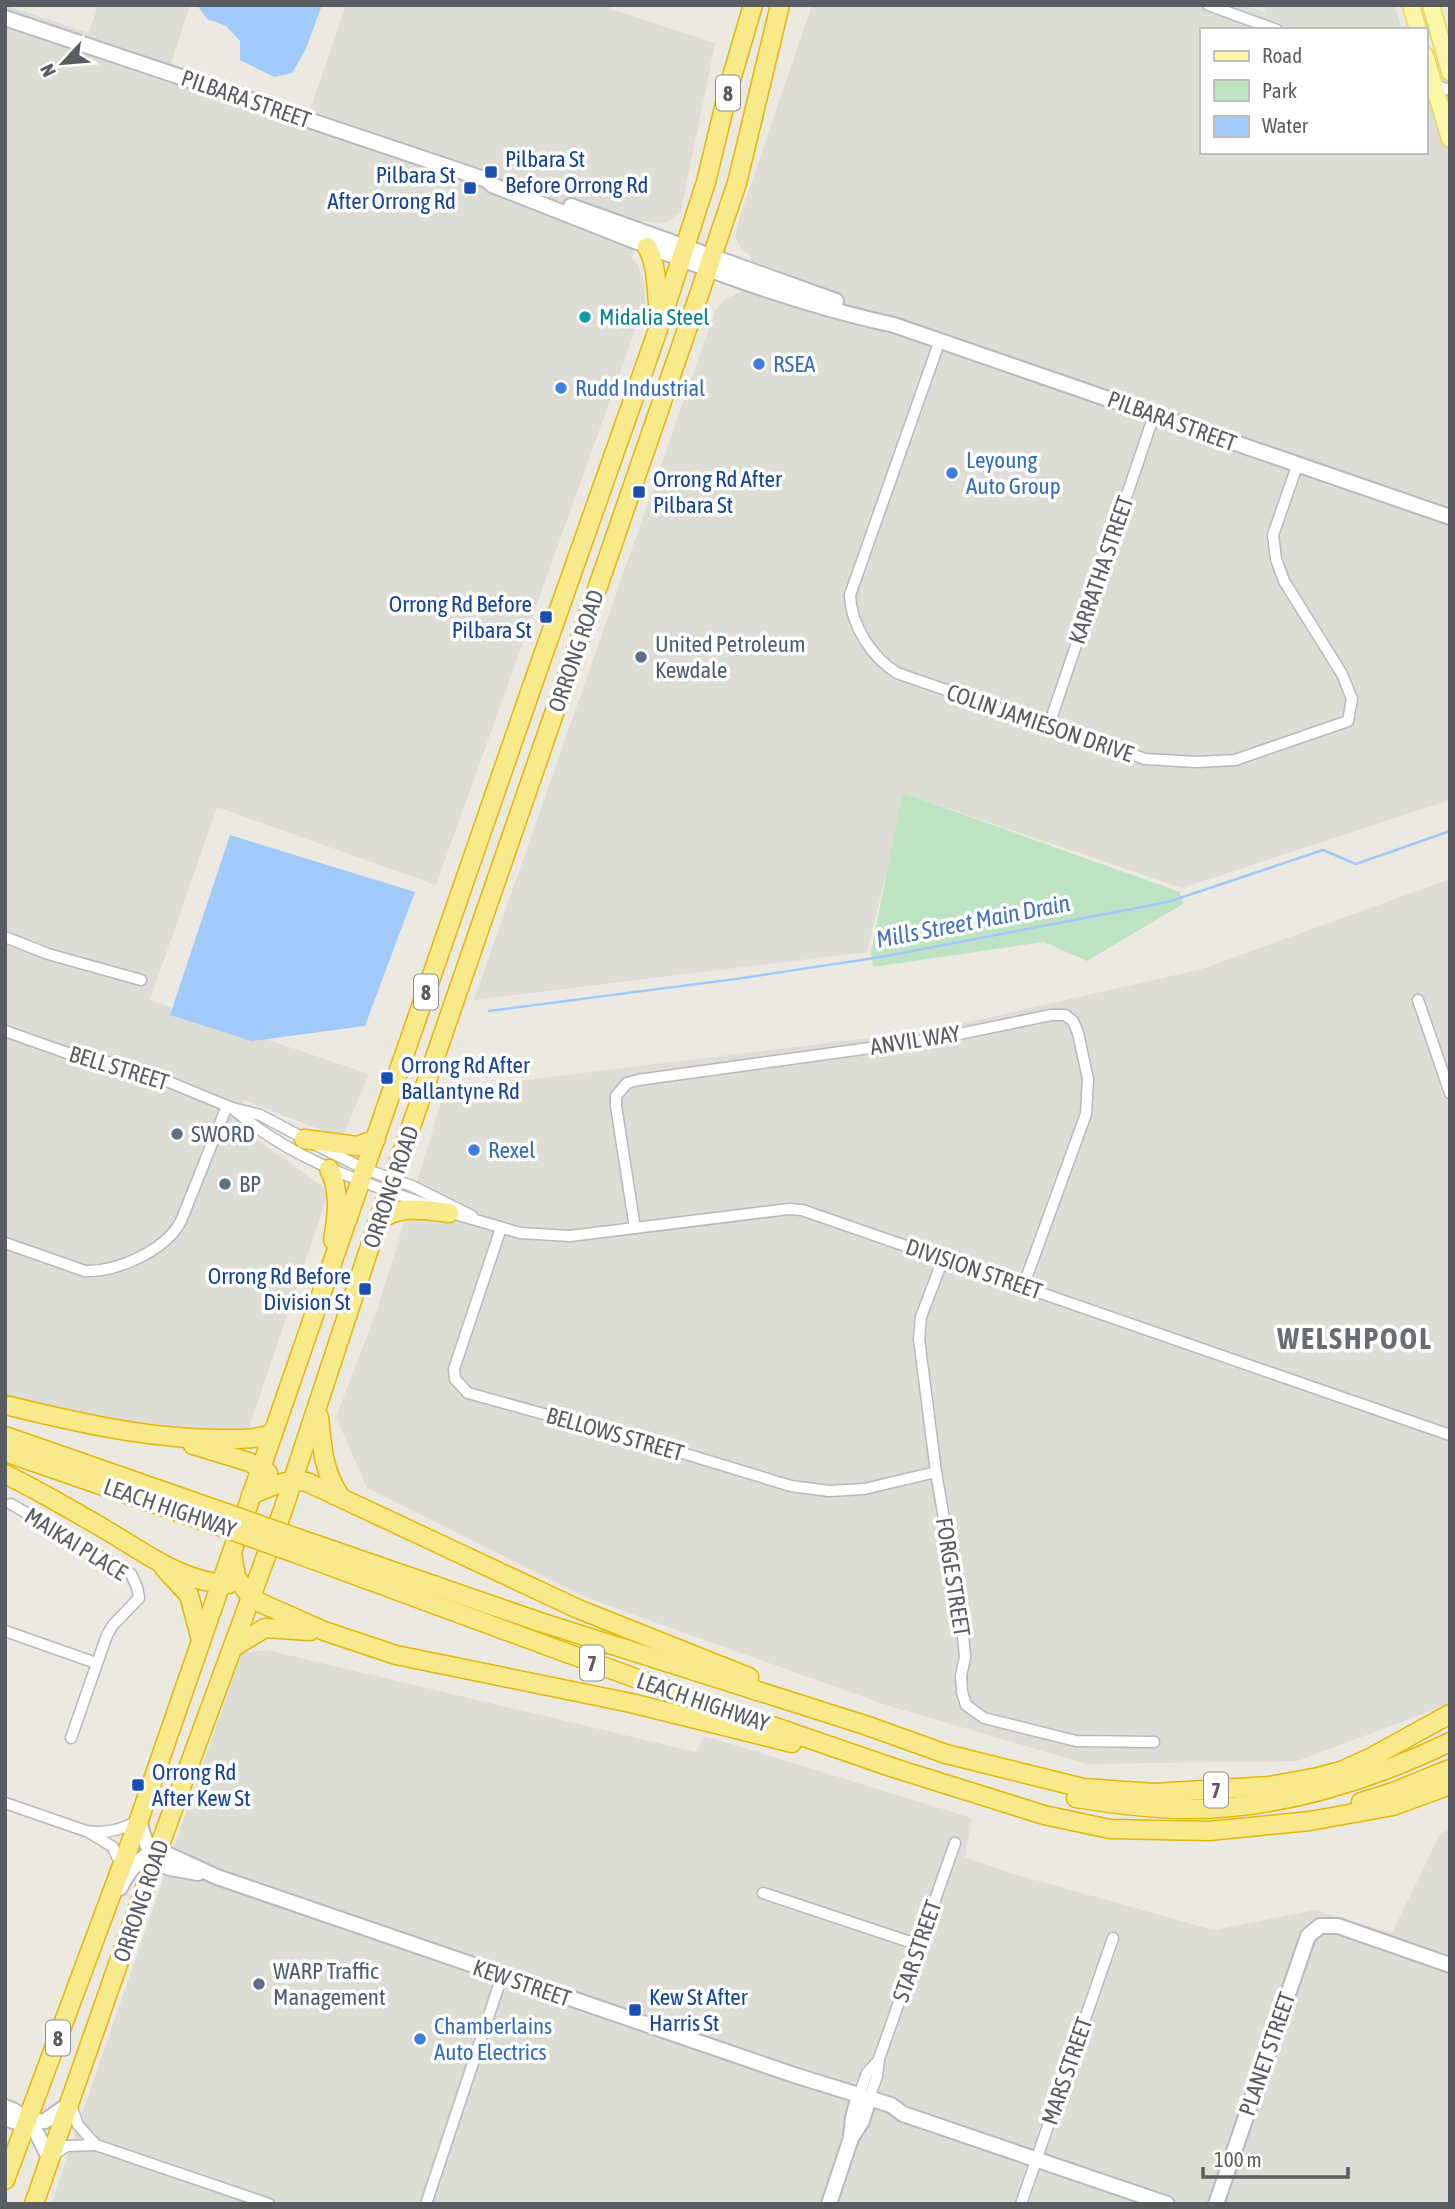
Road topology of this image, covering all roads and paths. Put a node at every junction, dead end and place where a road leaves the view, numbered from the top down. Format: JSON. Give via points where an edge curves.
{"nodes":[{"id":1,"x":753,"y":5,"type":"edge"},
{"id":2,"x":780,"y":5,"type":"edge"},
{"id":3,"x":1208,"y":5,"type":"edge"},
{"id":4,"x":1411,"y":5,"type":"edge"},
{"id":5,"x":1431,"y":5,"type":"edge"},
{"id":6,"x":6,"y":22,"type":"edge"},
{"id":7,"x":1272,"y":28,"type":"edge"},
{"id":8,"x":1417,"y":28,"type":"edge"},
{"id":9,"x":1427,"y":61,"type":"edge"},
{"id":10,"x":1450,"y":72,"type":"edge"},
{"id":11,"x":1436,"y":86,"type":"edge"},
{"id":12,"x":1450,"y":139,"type":"edge"},
{"id":13,"x":487,"y":180,"type":"junction"},
{"id":14,"x":647,"y":247,"type":"junction"},
{"id":15,"x":684,"y":253,"type":"junction"},
{"id":16,"x":710,"y":262,"type":"junction"},
{"id":17,"x":661,"y":321,"type":"junction"},
{"id":18,"x":940,"y":340,"type":"junction"},
{"id":19,"x":1154,"y":415,"type":"junction"},
{"id":20,"x":1297,"y":466,"type":"junction"},
{"id":21,"x":1450,"y":517,"type":"edge"},
{"id":22,"x":1049,"y":725,"type":"junction"},
{"id":23,"x":5,"y":937,"type":"edge"},
{"id":24,"x":141,"y":980,"type":"dead end"},
{"id":25,"x":1418,"y":1000,"type":"dead end"},
{"id":26,"x":5,"y":1031,"type":"edge"},
{"id":27,"x":1450,"y":1093,"type":"edge"},
{"id":28,"x":230,"y":1107,"type":"junction"},
{"id":29,"x":304,"y":1139,"type":"junction"},
{"id":30,"x":376,"y":1139,"type":"junction"},
{"id":31,"x":329,"y":1170,"type":"junction"},
{"id":32,"x":363,"y":1176,"type":"junction"},
{"id":33,"x":392,"y":1185,"type":"junction"},
{"id":34,"x":449,"y":1213,"type":"junction"},
{"id":35,"x":378,"y":1222,"type":"junction"},
{"id":36,"x":483,"y":1222,"type":"junction"},
{"id":37,"x":501,"y":1228,"type":"junction"},
{"id":38,"x":635,"y":1228,"type":"junction"},
{"id":39,"x":5,"y":1243,"type":"edge"},
{"id":40,"x":943,"y":1259,"type":"junction"},
{"id":41,"x":1023,"y":1287,"type":"junction"},
{"id":42,"x":324,"y":1288,"type":"junction"},
{"id":43,"x":5,"y":1405,"type":"edge"},
{"id":44,"x":318,"y":1410,"type":"junction"},
{"id":45,"x":273,"y":1433,"type":"junction"},
{"id":46,"x":1450,"y":1434,"type":"edge"},
{"id":47,"x":5,"y":1436,"type":"edge"},
{"id":48,"x":169,"y":1437,"type":"junction"},
{"id":49,"x":5,"y":1452,"type":"edge"},
{"id":50,"x":261,"y":1467,"type":"junction"},
{"id":51,"x":936,"y":1472,"type":"junction"},
{"id":52,"x":5,"y":1474,"type":"edge"},
{"id":53,"x":285,"y":1482,"type":"junction"},
{"id":54,"x":251,"y":1495,"type":"junction"},
{"id":55,"x":340,"y":1496,"type":"junction"},
{"id":56,"x":11,"y":1504,"type":"dead end"},
{"id":57,"x":224,"y":1520,"type":"junction"},
{"id":58,"x":295,"y":1545,"type":"junction"},
{"id":59,"x":232,"y":1552,"type":"junction"},
{"id":60,"x":158,"y":1563,"type":"junction"},
{"id":61,"x":264,"y":1564,"type":"junction"},
{"id":62,"x":239,"y":1583,"type":"junction"},
{"id":63,"x":220,"y":1584,"type":"junction"},
{"id":64,"x":252,"y":1598,"type":"junction"},
{"id":65,"x":5,"y":1631,"type":"edge"},
{"id":66,"x":324,"y":1631,"type":"junction"},
{"id":67,"x":201,"y":1640,"type":"junction"},
{"id":68,"x":234,"y":1647,"type":"junction"},
{"id":69,"x":96,"y":1663,"type":"junction"},
{"id":70,"x":1450,"y":1714,"type":"edge"},
{"id":71,"x":865,"y":1725,"type":"junction"},
{"id":72,"x":71,"y":1738,"type":"dead end"},
{"id":73,"x":1154,"y":1742,"type":"dead end"},
{"id":74,"x":1450,"y":1742,"type":"edge"},
{"id":75,"x":970,"y":1762,"type":"junction"},
{"id":76,"x":894,"y":1768,"type":"junction"},
{"id":77,"x":1450,"y":1769,"type":"edge"},
{"id":78,"x":1450,"y":1785,"type":"edge"},
{"id":79,"x":5,"y":1803,"type":"edge"},
{"id":80,"x":139,"y":1820,"type":"junction"},
{"id":81,"x":1255,"y":1828,"type":"junction"},
{"id":82,"x":86,"y":1831,"type":"junction"},
{"id":83,"x":955,"y":1843,"type":"dead end"},
{"id":84,"x":155,"y":1855,"type":"junction"},
{"id":85,"x":121,"y":1868,"type":"junction"},
{"id":86,"x":763,"y":1893,"type":"dead end"},
{"id":87,"x":1113,"y":1938,"type":"dead end"},
{"id":88,"x":919,"y":1945,"type":"junction"},
{"id":89,"x":89,"y":1956,"type":"junction"},
{"id":90,"x":1450,"y":1965,"type":"edge"},
{"id":91,"x":502,"y":1976,"type":"junction"},
{"id":92,"x":863,"y":2101,"type":"junction"},
{"id":93,"x":71,"y":2103,"type":"junction"},
{"id":94,"x":5,"y":2107,"type":"edge"},
{"id":95,"x":5,"y":2118,"type":"edge"},
{"id":96,"x":27,"y":2120,"type":"junction"},
{"id":97,"x":96,"y":2145,"type":"junction"},
{"id":98,"x":49,"y":2158,"type":"junction"},
{"id":99,"x":1037,"y":2158,"type":"junction"},
{"id":100,"x":5,"y":2180,"type":"edge"},
{"id":101,"x":34,"y":2204,"type":"edge"},
{"id":102,"x":269,"y":2204,"type":"edge"},
{"id":103,"x":426,"y":2204,"type":"edge"},
{"id":104,"x":829,"y":2204,"type":"edge"},
{"id":105,"x":1021,"y":2204,"type":"edge"},
{"id":106,"x":1167,"y":2204,"type":"edge"},
{"id":107,"x":1216,"y":2204,"type":"edge"}],
"edges":[{"from":1,"to":15,"type":"highway","name":"ORRONG ROAD","number":"8"},
{"from":2,"to":16,"type":"highway","name":"ORRONG ROAD","number":"8","via":[[737,183]]},
{"from":3,"to":7,"type":"street"},
{"from":4,"to":8,"type":"main road"},
{"from":5,"to":10,"type":"main road"},
{"from":6,"to":13,"type":"street","name":"PILBARA STREET"},
{"from":9,"to":11,"type":"main road"},
{"from":11,"to":12,"type":"main road"},
{"from":13,"to":14,"type":"street","name":"PILBARA STREET"},
{"from":13,"to":15,"type":"street","name":"PILBARA STREET"},
{"from":14,"to":15,"type":"street","name":"PILBARA STREET"},
{"from":14,"to":17,"type":"highway","via":[[655,265]]},
{"from":15,"to":16,"type":"street","name":"PILBARA STREET"},
{"from":15,"to":17,"type":"highway","name":"ORRONG ROAD","number":"8"},
{"from":16,"to":18,"type":"street","name":"PILBARA STREET"},
{"from":16,"to":33,"type":"highway","name":"ORRONG ROAD","number":"8"},
{"from":17,"to":30,"type":"highway","name":"ORRONG ROAD","number":"8"},
{"from":18,"to":19,"type":"street","name":"PILBARA STREET"},
{"from":18,"to":22,"type":"street","name":"COLIN JAMIESON DRIVE","via":[[850,595],[851,610],[881,662],[897,673]]},
{"from":19,"to":20,"type":"street","name":"PILBARA STREET"},
{"from":19,"to":22,"type":"street","name":"KARRATHA STREET"},
{"from":20,"to":21,"type":"street","name":"PILBARA STREET"},
{"from":20,"to":22,"type":"street","name":"COLIN JAMIESON DRIVE","via":[[1273,536],[1276,559],[1284,581],[1342,674],[1352,699],[1348,721],[1235,760],[1197,762],[1144,759]]},
{"from":23,"to":24,"type":"street"},
{"from":25,"to":27,"type":"street"},
{"from":26,"to":28,"type":"street","name":"BELL STREET","via":[[162,1079]]},
{"from":28,"to":29,"type":"street","name":"BELL STREET","via":[[260,1115]]},
{"from":28,"to":31,"type":"street","name":"BELL STREET","via":[[253,1126]]},
{"from":28,"to":39,"type":"street","via":[[176,1231],[160,1246],[107,1270],[85,1271]]},
{"from":29,"to":30,"type":"highway","via":[[357,1146]]},
{"from":29,"to":32,"type":"street","name":"BELL STREET"},
{"from":30,"to":32,"type":"highway","name":"ORRONG ROAD","number":"8"},
{"from":31,"to":32,"type":"street","name":"BELL STREET"},
{"from":31,"to":42,"type":"highway","via":[[335,1186],[336,1217]]},
{"from":32,"to":33,"type":"street"},
{"from":32,"to":42,"type":"highway","name":"ORRONG ROAD","number":"8"},
{"from":33,"to":34,"type":"street","name":"DIVISION STREET"},
{"from":33,"to":35,"type":"highway","name":"ORRONG ROAD","number":"8"},
{"from":33,"to":36,"type":"street","name":"DIVISION STREET"},
{"from":34,"to":35,"type":"highway","via":[[411,1209],[391,1213]]},
{"from":34,"to":36,"type":"street","name":"DIVISION STREET"},
{"from":35,"to":44,"type":"highway","name":"ORRONG ROAD","number":"8"},
{"from":36,"to":37,"type":"street","name":"DIVISION STREET"},
{"from":37,"to":38,"type":"street","name":"DIVISION STREET","via":[[570,1236]]},
{"from":37,"to":51,"type":"street","name":"BELLOWS STREET","via":[[454,1369],[455,1379],[468,1393],[791,1486],[864,1489]]},
{"from":38,"to":40,"type":"street","name":"DIVISION STREET","via":[[802,1210]]},
{"from":38,"to":41,"type":"street","name":"ANVIL WAY","via":[[616,1106],[616,1096],[627,1083],[935,1039],[1065,1015],[1078,1033],[1088,1079],[1086,1114]]},
{"from":40,"to":41,"type":"street","name":"DIVISION STREET"},
{"from":40,"to":51,"type":"street","name":"FORGE STREET","via":[[921,1317],[919,1339]]},
{"from":41,"to":46,"type":"street","name":"DIVISION STREET"},
{"from":42,"to":45,"type":"highway","name":"ORRONG ROAD","number":"8"},
{"from":43,"to":48,"type":"highway"},
{"from":44,"to":53,"type":"highway","name":"ORRONG ROAD","number":"8"},
{"from":44,"to":55,"type":"highway","via":[[324,1464]]},
{"from":45,"to":48,"type":"highway","via":[[254,1439]]},
{"from":45,"to":50,"type":"highway","name":"ORRONG ROAD","number":"8"},
{"from":47,"to":57,"type":"highway","name":"LEACH HIGHWAY","number":"7"},
{"from":48,"to":50,"type":"highway"},
{"from":49,"to":57,"type":"highway","name":"LEACH HIGHWAY","number":"7"},
{"from":50,"to":53,"type":"highway"},
{"from":50,"to":54,"type":"highway","name":"ORRONG ROAD","number":"8"},
{"from":51,"to":73,"type":"street","name":"FORGE STREET","via":[[962,1624],[965,1657],[961,1676],[966,1705],[984,1718],[1076,1741]]},
{"from":52,"to":60,"type":"highway"},
{"from":53,"to":54,"type":"highway"},
{"from":53,"to":55,"type":"highway","via":[[307,1482]]},
{"from":53,"to":61,"type":"highway","name":"ORRONG ROAD","number":"8","via":[[283,1510]]},
{"from":54,"to":59,"type":"highway","name":"ORRONG ROAD","number":"8"},
{"from":55,"to":71,"type":"highway","via":[[578,1609]]},
{"from":56,"to":69,"type":"street","name":"MAIKAI PLACE","via":[[131,1574],[139,1598],[113,1625]]},
{"from":57,"to":58,"type":"highway","name":"LEACH HIGHWAY","number":"7","bridge":true},
{"from":58,"to":71,"type":"highway","name":"LEACH HIGHWAY","number":"7"},
{"from":58,"to":76,"type":"highway","name":"LEACH HIGHWAY","number":"7","via":[[673,1692]]},
{"from":59,"to":62,"type":"highway"},
{"from":59,"to":63,"type":"highway","name":"ORRONG ROAD","number":"8"},
{"from":60,"to":63,"type":"highway"},
{"from":60,"to":67,"type":"highway","via":[[189,1595]]},
{"from":61,"to":62,"type":"highway"},
{"from":61,"to":64,"type":"highway","name":"ORRONG ROAD","number":"8"},
{"from":62,"to":63,"type":"highway"},
{"from":62,"to":64,"type":"highway"},
{"from":63,"to":67,"type":"highway","name":"ORRONG ROAD","number":"8"},
{"from":64,"to":66,"type":"highway"},
{"from":64,"to":68,"type":"highway","name":"ORRONG ROAD","number":"8"},
{"from":65,"to":69,"type":"street"},
{"from":66,"to":68,"type":"highway","via":[[265,1628]]},
{"from":66,"to":76,"type":"highway","via":[[396,1655],[631,1703]]},
{"from":67,"to":80,"type":"highway","name":"ORRONG ROAD","number":"8"},
{"from":68,"to":84,"type":"highway","name":"ORRONG ROAD","number":"8"},
{"from":69,"to":72,"type":"street","name":"MAIKAI PLACE"},
{"from":70,"to":75,"type":"highway","number":"7","via":[[1341,1771],[1270,1786],[1154,1793],[1107,1790]]},
{"from":71,"to":75,"type":"highway","name":"LEACH HIGHWAY","number":"7"},
{"from":74,"to":75,"type":"highway","number":"7","via":[[1387,1770],[1322,1790],[1261,1803],[1189,1809],[1066,1796]]},
{"from":76,"to":81,"type":"highway","name":"LEACH HIGHWAY","number":"7","via":[[1044,1815],[1110,1829]]},
{"from":77,"to":81,"type":"highway","number":"7","via":[[1345,1808]]},
{"from":78,"to":81,"type":"highway","number":"7","via":[[1393,1806]]},
{"from":79,"to":82,"type":"street"},
{"from":80,"to":82,"type":"street","via":[[108,1832]]},
{"from":80,"to":84,"type":"street"},
{"from":80,"to":85,"type":"highway","name":"ORRONG ROAD","number":"8"},
{"from":82,"to":85,"type":"street","via":[[113,1847]]},
{"from":83,"to":88,"type":"street","name":"STAR STREET"},
{"from":84,"to":89,"type":"street","via":[[131,1869]]},
{"from":84,"to":91,"type":"street","name":"KEW STREET","via":[[170,1868],[217,1877]]},
{"from":84,"to":93,"type":"highway","name":"ORRONG ROAD","number":"8"},
{"from":85,"to":89,"type":"highway","name":"ORRONG ROAD","number":"8"},
{"from":86,"to":88,"type":"street"},
{"from":87,"to":99,"type":"street","name":"MARS STREET"},
{"from":88,"to":92,"type":"street","name":"STAR STREET","via":[[879,2059],[867,2073]]},
{"from":89,"to":96,"type":"highway","name":"ORRONG ROAD","number":"8"},
{"from":90,"to":107,"type":"street","name":"PLANET STREET","via":[[1338,1926],[1320,1926],[1308,1936]]},
{"from":91,"to":92,"type":"street","name":"KEW STREET"},
{"from":91,"to":103,"type":"street"},
{"from":92,"to":99,"type":"street","name":"KEW STREET","via":[[891,2105],[903,2114]]},
{"from":92,"to":104,"type":"street","name":"STAR STREET","via":[[862,2121],[851,2138]]},
{"from":93,"to":96,"type":"street","via":[[45,2121]]},
{"from":93,"to":97,"type":"street","via":[[78,2125]]},
{"from":93,"to":98,"type":"highway","name":"ORRONG ROAD","number":"8"},
{"from":94,"to":96,"type":"street"},
{"from":95,"to":96,"type":"street"},
{"from":96,"to":98,"type":"street"},
{"from":96,"to":100,"type":"highway","name":"ORRONG ROAD","number":"8"},
{"from":97,"to":98,"type":"street","via":[[66,2146]]},
{"from":97,"to":102,"type":"street"},
{"from":98,"to":101,"type":"highway","name":"ORRONG ROAD","number":"8"},
{"from":99,"to":105,"type":"street","name":"MARS STREET"},
{"from":99,"to":106,"type":"street","name":"KEW STREET"}]}
